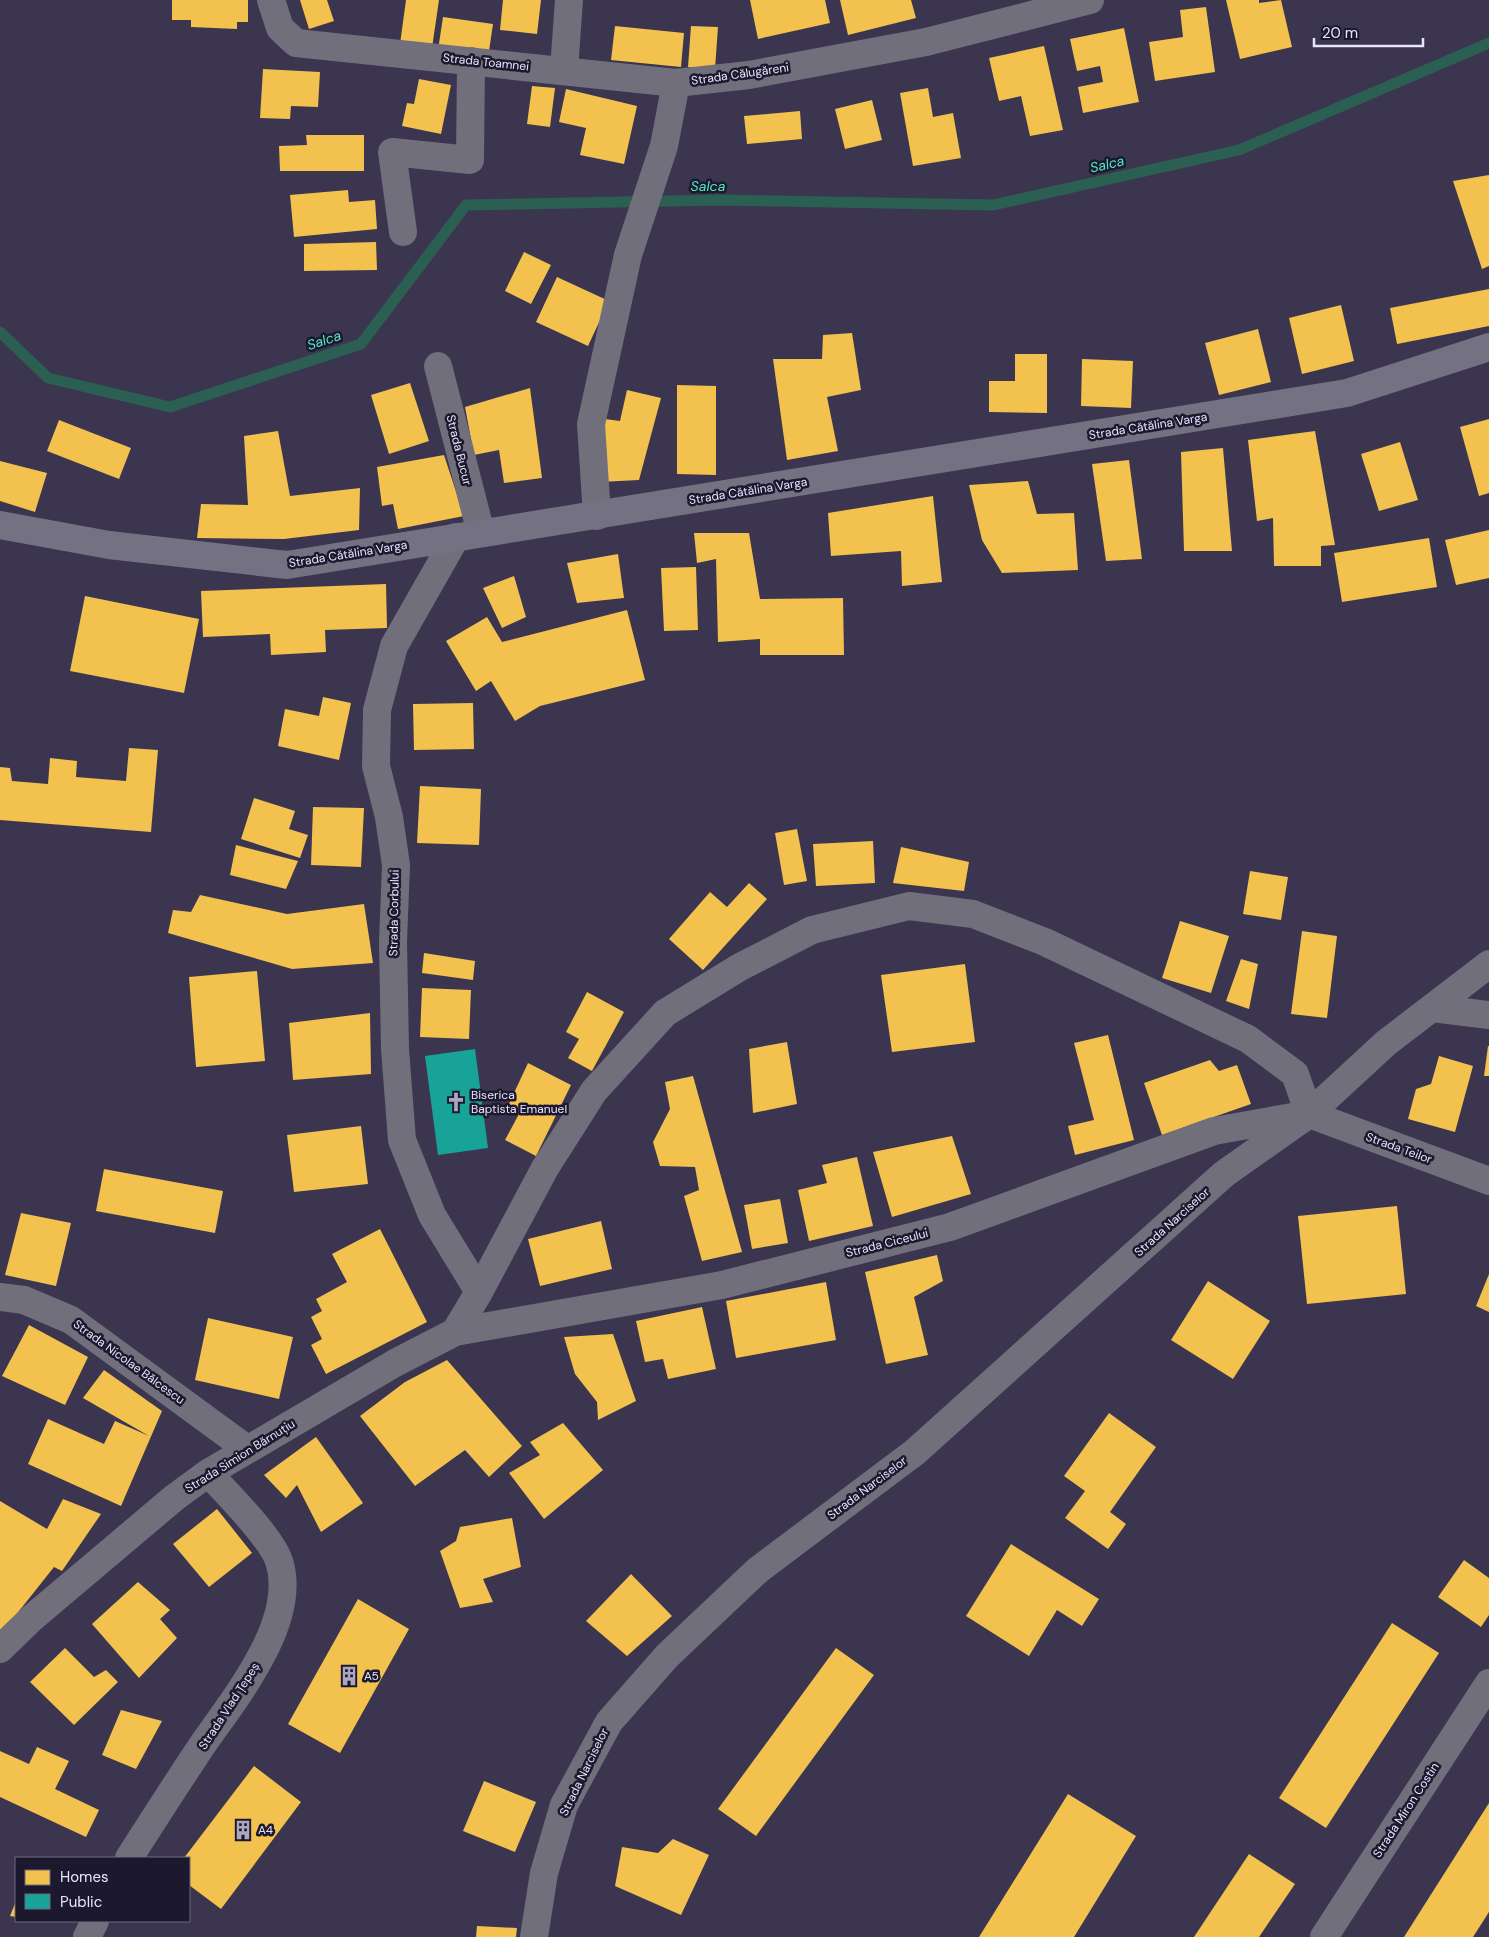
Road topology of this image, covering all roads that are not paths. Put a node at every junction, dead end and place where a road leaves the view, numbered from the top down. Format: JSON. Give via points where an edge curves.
{"nodes":[{"id":1,"x":271,"y":0,"type":"edge"},
{"id":2,"x":569,"y":0,"type":"edge"},
{"id":3,"x":1090,"y":0,"type":"edge"},
{"id":4,"x":471,"y":61,"type":"junction"},
{"id":5,"x":564,"y":70,"type":"junction"},
{"id":6,"x":676,"y":83,"type":"junction"},
{"id":7,"x":403,"y":232,"type":"dead end"},
{"id":8,"x":1489,"y":347,"type":"edge"},
{"id":9,"x":438,"y":366,"type":"dead end"},
{"id":10,"x":597,"y":516,"type":"junction"},
{"id":11,"x":0,"y":525,"type":"edge"},
{"id":12,"x":468,"y":535,"type":"junction"},
{"id":13,"x":1489,"y":964,"type":"edge"},
{"id":14,"x":1432,"y":1008,"type":"junction"},
{"id":15,"x":1489,"y":1015,"type":"edge"},
{"id":16,"x":1309,"y":1114,"type":"junction"},
{"id":17,"x":1489,"y":1182,"type":"edge"},
{"id":18,"x":479,"y":1292,"type":"junction"},
{"id":19,"x":0,"y":1297,"type":"edge"},
{"id":20,"x":455,"y":1332,"type":"junction"},
{"id":21,"x":247,"y":1449,"type":"junction"},
{"id":22,"x":208,"y":1473,"type":"junction"},
{"id":23,"x":0,"y":1649,"type":"edge"},
{"id":24,"x":1489,"y":1683,"type":"edge"},
{"id":25,"x":130,"y":1857,"type":"edge"},
{"id":26,"x":94,"y":1922,"type":"edge"},
{"id":27,"x":87,"y":1937,"type":"edge"},
{"id":28,"x":534,"y":1937,"type":"edge"},
{"id":29,"x":1324,"y":1937,"type":"edge"}],
"edges":[{"from":1,"to":4,"type":"street","name":"Strada Toamnei","via":[[280,28],[296,43]]},
{"from":2,"to":5,"type":"street"},
{"from":3,"to":6,"type":"street","name":"Strada Călugăreni","via":[[926,42],[749,75]]},
{"from":4,"to":5,"type":"street","name":"Strada Toamnei"},
{"from":4,"to":7,"type":"street","via":[[470,160],[392,152]]},
{"from":5,"to":6,"type":"street","name":"Strada Toamnei"},
{"from":6,"to":10,"type":"street","name":"Strada Călugăreni","via":[[664,146],[628,255],[591,424]]},
{"from":8,"to":10,"type":"main road","name":"Strada Cătălina Varga","via":[[1346,393]]},
{"from":9,"to":12,"type":"street","name":"Strada Bucur"},
{"from":10,"to":12,"type":"main road","name":"Strada Cătălina Varga"},
{"from":11,"to":12,"type":"main road","name":"Strada Cătălina Varga","via":[[109,546],[287,565]]},
{"from":12,"to":18,"type":"street","name":"Strada Corbului","via":[[394,646],[376,710],[376,766],[389,817],[396,865],[394,1039],[402,1140],[432,1214]]},
{"from":13,"to":14,"type":"street","name":"Strada Narciselor"},
{"from":14,"to":15,"type":"street"},
{"from":14,"to":16,"type":"street","name":"Strada Narciselor","via":[[1386,1043]]},
{"from":16,"to":17,"type":"street","name":"Strada Teilor"},
{"from":16,"to":18,"type":"street","via":[[1295,1074],[1248,1039],[1044,942],[973,914],[909,906],[812,930],[740,967],[665,1013],[594,1090],[545,1168]]},
{"from":16,"to":20,"type":"street","name":"Strada Ciceului","via":[[1214,1131],[950,1227],[722,1285]]},
{"from":16,"to":28,"type":"street","name":"Strada Narciselor","via":[[1224,1174],[915,1452],[758,1570],[667,1656],[609,1722],[564,1805],[544,1873]]},
{"from":18,"to":20,"type":"street"},
{"from":19,"to":21,"type":"street","name":"Strada Nicolae Bălcescu","via":[[24,1300],[71,1320]]},
{"from":20,"to":21,"type":"street","name":"Strada Simion Bărnuțiu"},
{"from":21,"to":22,"type":"street","name":"Strada Simion Bărnuțiu"},
{"from":22,"to":23,"type":"street","name":"Strada Simion Bărnuțiu","via":[[32,1618]]},
{"from":22,"to":25,"type":"street","name":"Strada Vlad Țepeș","via":[[270,1546],[278,1560],[284,1585],[275,1622],[256,1666]]},
{"from":24,"to":29,"type":"street","name":"Strada Miron Costin"},
{"from":26,"to":27,"type":"street"}]}
